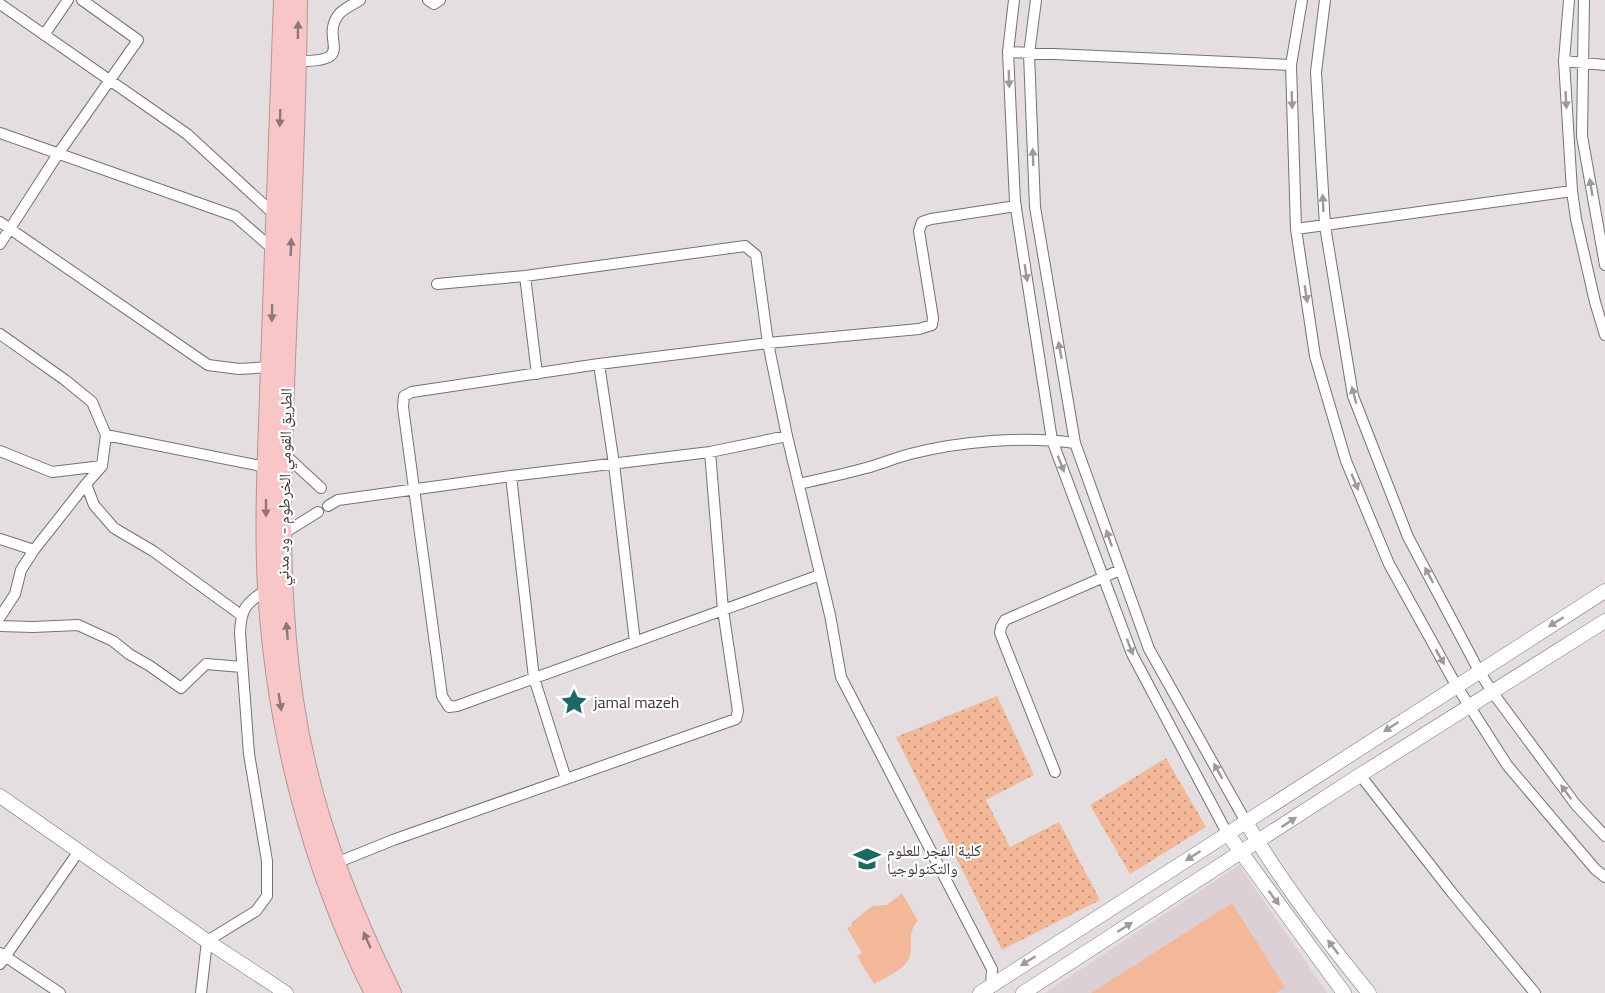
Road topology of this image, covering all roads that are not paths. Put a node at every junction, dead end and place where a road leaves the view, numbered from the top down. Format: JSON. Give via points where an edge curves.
{"nodes":[{"id":1,"x":68,"y":0,"type":"edge"},
{"id":2,"x":82,"y":0,"type":"edge"},
{"id":3,"x":283,"y":0,"type":"edge"},
{"id":4,"x":298,"y":0,"type":"edge"},
{"id":5,"x":360,"y":0,"type":"edge"},
{"id":6,"x":428,"y":0,"type":"edge"},
{"id":7,"x":440,"y":0,"type":"edge"},
{"id":8,"x":1014,"y":0,"type":"edge"},
{"id":9,"x":1036,"y":0,"type":"edge"},
{"id":10,"x":1302,"y":0,"type":"edge"},
{"id":11,"x":1325,"y":0,"type":"edge"},
{"id":12,"x":1569,"y":0,"type":"edge"},
{"id":13,"x":1584,"y":0,"type":"edge"},
{"id":14,"x":0,"y":4,"type":"edge"},
{"id":15,"x":44,"y":35,"type":"junction"},
{"id":16,"x":1008,"y":52,"type":"junction"},
{"id":17,"x":1029,"y":54,"type":"junction"},
{"id":18,"x":297,"y":61,"type":"junction"},
{"id":19,"x":1564,"y":61,"type":"junction"},
{"id":20,"x":1582,"y":63,"type":"junction"},
{"id":21,"x":1291,"y":65,"type":"junction"},
{"id":22,"x":1605,"y":65,"type":"edge"},
{"id":23,"x":109,"y":80,"type":"junction"},
{"id":24,"x":1,"y":136,"type":"edge"},
{"id":25,"x":58,"y":154,"type":"junction"},
{"id":26,"x":1572,"y":191,"type":"junction"},
{"id":27,"x":1016,"y":206,"type":"junction"},
{"id":28,"x":275,"y":215,"type":"junction"},
{"id":29,"x":0,"y":222,"type":"edge"},
{"id":30,"x":1324,"y":226,"type":"junction"},
{"id":31,"x":10,"y":229,"type":"junction"},
{"id":32,"x":1296,"y":229,"type":"junction"},
{"id":33,"x":0,"y":244,"type":"edge"},
{"id":34,"x":274,"y":250,"type":"junction"},
{"id":35,"x":1605,"y":265,"type":"edge"},
{"id":36,"x":525,"y":276,"type":"junction"},
{"id":37,"x":438,"y":284,"type":"dead end"},
{"id":38,"x":0,"y":334,"type":"edge"},
{"id":39,"x":1605,"y":335,"type":"edge"},
{"id":40,"x":768,"y":343,"type":"junction"},
{"id":41,"x":599,"y":364,"type":"junction"},
{"id":42,"x":270,"y":367,"type":"junction"},
{"id":43,"x":537,"y":374,"type":"junction"},
{"id":44,"x":105,"y":435,"type":"junction"},
{"id":45,"x":787,"y":436,"type":"junction"},
{"id":46,"x":1052,"y":440,"type":"junction"},
{"id":47,"x":1076,"y":443,"type":"junction"},
{"id":48,"x":0,"y":451,"type":"edge"},
{"id":49,"x":282,"y":452,"type":"junction"},
{"id":50,"x":710,"y":452,"type":"junction"},
{"id":51,"x":614,"y":464,"type":"junction"},
{"id":52,"x":102,"y":466,"type":"junction"},
{"id":53,"x":266,"y":467,"type":"junction"},
{"id":54,"x":511,"y":476,"type":"junction"},
{"id":55,"x":86,"y":484,"type":"junction"},
{"id":56,"x":799,"y":484,"type":"junction"},
{"id":57,"x":413,"y":490,"type":"junction"},
{"id":58,"x":329,"y":494,"type":"junction"},
{"id":59,"x":280,"y":536,"type":"junction"},
{"id":60,"x":0,"y":540,"type":"edge"},
{"id":61,"x":34,"y":550,"type":"junction"},
{"id":62,"x":1120,"y":570,"type":"junction"},
{"id":63,"x":820,"y":575,"type":"junction"},
{"id":64,"x":1103,"y":576,"type":"junction"},
{"id":65,"x":267,"y":589,"type":"junction"},
{"id":66,"x":1605,"y":591,"type":"edge"},
{"id":67,"x":723,"y":610,"type":"junction"},
{"id":68,"x":241,"y":615,"type":"junction"},
{"id":69,"x":0,"y":617,"type":"edge"},
{"id":70,"x":1604,"y":623,"type":"edge"},
{"id":71,"x":0,"y":626,"type":"edge"},
{"id":72,"x":635,"y":642,"type":"junction"},
{"id":73,"x":242,"y":667,"type":"junction"},
{"id":74,"x":1479,"y":671,"type":"junction"},
{"id":75,"x":534,"y":678,"type":"junction"},
{"id":76,"x":1456,"y":685,"type":"junction"},
{"id":77,"x":1492,"y":693,"type":"junction"},
{"id":78,"x":1470,"y":707,"type":"junction"},
{"id":79,"x":1055,"y":772,"type":"dead end"},
{"id":80,"x":1360,"y":776,"type":"junction"},
{"id":81,"x":566,"y":779,"type":"junction"},
{"id":82,"x":0,"y":796,"type":"edge"},
{"id":83,"x":1246,"y":822,"type":"junction"},
{"id":84,"x":1227,"y":834,"type":"junction"},
{"id":85,"x":1605,"y":836,"type":"edge"},
{"id":86,"x":1258,"y":843,"type":"junction"},
{"id":87,"x":79,"y":851,"type":"junction"},
{"id":88,"x":1240,"y":854,"type":"junction"},
{"id":89,"x":336,"y":864,"type":"junction"},
{"id":90,"x":1605,"y":877,"type":"edge"},
{"id":91,"x":1083,"y":926,"type":"junction"},
{"id":92,"x":207,"y":941,"type":"junction"},
{"id":93,"x":1096,"y":946,"type":"junction"},
{"id":94,"x":2,"y":958,"type":"edge"},
{"id":95,"x":992,"y":969,"type":"junction"},
{"id":96,"x":1008,"y":974,"type":"junction"},
{"id":97,"x":989,"y":991,"type":"edge"},
{"id":98,"x":60,"y":993,"type":"edge"},
{"id":99,"x":201,"y":993,"type":"edge"},
{"id":100,"x":286,"y":993,"type":"edge"},
{"id":101,"x":374,"y":993,"type":"edge"},
{"id":102,"x":392,"y":993,"type":"edge"},
{"id":103,"x":1021,"y":993,"type":"edge"},
{"id":104,"x":1344,"y":993,"type":"edge"},
{"id":105,"x":1369,"y":993,"type":"edge"},
{"id":106,"x":1535,"y":993,"type":"edge"}],
"edges":[{"from":1,"to":15,"type":"street"},
{"from":2,"to":23,"type":"street","via":[[138,40]]},
{"from":3,"to":28,"type":"highway","name":"الطريق القومي الخرطوم - ود مدني","one_way":true},
{"from":18,"to":4,"type":"highway","name":"الطريق القومي الخرطوم - ود مدني","one_way":true},
{"from":5,"to":18,"type":"street","via":[[340,13],[334,51],[328,59]]},
{"from":6,"to":7,"type":"street","via":[[434,4]]},
{"from":8,"to":16,"type":"street"},
{"from":9,"to":17,"type":"street"},
{"from":10,"to":21,"type":"street"},
{"from":30,"to":11,"type":"street","one_way":true,"via":[[1316,72]]},
{"from":12,"to":19,"type":"street"},
{"from":13,"to":20,"type":"street"},
{"from":14,"to":15,"type":"street"},
{"from":15,"to":23,"type":"street"},
{"from":16,"to":17,"type":"street"},
{"from":16,"to":27,"type":"street","one_way":true},
{"from":17,"to":21,"type":"street"},
{"from":47,"to":17,"type":"street","one_way":true,"via":[[1035,207]]},
{"from":49,"to":18,"type":"highway","name":"الطريق القومي الخرطوم - ود مدني","one_way":true},
{"from":19,"to":20,"type":"street"},
{"from":19,"to":26,"type":"street","one_way":true},
{"from":20,"to":22,"type":"street"},
{"from":35,"to":20,"type":"street","one_way":true,"via":[[1582,136]]},
{"from":21,"to":32,"type":"street","one_way":true},
{"from":23,"to":25,"type":"street"},
{"from":23,"to":28,"type":"street","via":[[187,134]]},
{"from":24,"to":25,"type":"street"},
{"from":25,"to":31,"type":"street"},
{"from":25,"to":34,"type":"street","via":[[236,216]]},
{"from":26,"to":30,"type":"street"},
{"from":26,"to":39,"type":"street"},
{"from":27,"to":40,"type":"street","via":[[921,222],[932,325]]},
{"from":27,"to":46,"type":"street","one_way":true},
{"from":28,"to":34,"type":"highway","name":"الطريق القومي الخرطوم - ود مدني"},
{"from":29,"to":31,"type":"street"},
{"from":30,"to":32,"type":"street"},
{"from":74,"to":30,"type":"street","one_way":true,"via":[[1408,537],[1353,396]]},
{"from":31,"to":33,"type":"street"},
{"from":31,"to":42,"type":"street","via":[[208,365]]},
{"from":32,"to":76,"type":"street","one_way":true,"via":[[1315,356],[1346,461],[1389,564]]},
{"from":34,"to":42,"type":"highway","name":"الطريق القومي الخرطوم - ود مدني","one_way":true},
{"from":36,"to":37,"type":"street"},
{"from":36,"to":40,"type":"street","via":[[745,246],[756,255]]},
{"from":36,"to":43,"type":"street"},
{"from":38,"to":44,"type":"street","via":[[92,402]]},
{"from":40,"to":41,"type":"street"},
{"from":40,"to":45,"type":"street"},
{"from":41,"to":43,"type":"street"},
{"from":41,"to":51,"type":"street"},
{"from":42,"to":53,"type":"highway","name":"الطريق القومي الخرطوم - ود مدني"},
{"from":43,"to":57,"type":"street","via":[[404,396]]},
{"from":44,"to":52,"type":"street"},
{"from":44,"to":53,"type":"street"},
{"from":45,"to":50,"type":"street"},
{"from":45,"to":56,"type":"street"},
{"from":46,"to":47,"type":"street"},
{"from":46,"to":56,"type":"street","via":[[999,440],[943,448]]},
{"from":46,"to":64,"type":"street","one_way":true},
{"from":62,"to":47,"type":"street","one_way":true},
{"from":48,"to":52,"type":"street","via":[[52,472]]},
{"from":49,"to":58,"type":"street"},
{"from":49,"to":59,"type":"highway","name":"الطريق القومي الخرطوم - ود مدني"},
{"from":50,"to":51,"type":"street"},
{"from":50,"to":67,"type":"street"},
{"from":51,"to":54,"type":"street"},
{"from":51,"to":72,"type":"street"},
{"from":52,"to":55,"type":"street"},
{"from":53,"to":65,"type":"highway","name":"الطريق القومي الخرطوم - ود مدني","one_way":true},
{"from":54,"to":57,"type":"street"},
{"from":54,"to":75,"type":"street"},
{"from":55,"to":61,"type":"street"},
{"from":55,"to":68,"type":"street","via":[[94,505],[114,528],[153,550]]},
{"from":56,"to":63,"type":"street"},
{"from":57,"to":58,"type":"street"},
{"from":57,"to":75,"type":"street","via":[[442,696],[449,707]]},
{"from":58,"to":59,"type":"street","via":[[323,509]]},
{"from":89,"to":59,"type":"highway","name":"الطريق القومي الخرطوم - ود مدني","one_way":true,"via":[[310,780],[295,702]]},
{"from":60,"to":61,"type":"street"},
{"from":61,"to":69,"type":"street"},
{"from":62,"to":64,"type":"street"},
{"from":83,"to":62,"type":"street","one_way":true,"via":[[1149,649]]},
{"from":63,"to":67,"type":"street"},
{"from":63,"to":95,"type":"street","via":[[841,677]]},
{"from":64,"to":79,"type":"street","via":[[1005,620],[1001,627],[1000,633]]},
{"from":64,"to":84,"type":"street","one_way":true,"via":[[1132,654]]},
{"from":65,"to":68,"type":"street","via":[[249,602]]},
{"from":65,"to":101,"type":"highway","name":"الطريق القومي الخرطوم - ود مدني","one_way":true,"via":[[281,707],[296,782],[321,868]]},
{"from":66,"to":74,"type":"street","one_way":true},
{"from":67,"to":72,"type":"street"},
{"from":67,"to":81,"type":"street","via":[[736,719]]},
{"from":68,"to":73,"type":"street"},
{"from":70,"to":77,"type":"street"},
{"from":71,"to":73,"type":"street","via":[[78,625],[113,641],[181,688],[206,664]]},
{"from":72,"to":75,"type":"street"},
{"from":73,"to":92,"type":"street","via":[[249,754],[267,861],[267,896],[256,911]]},
{"from":74,"to":76,"type":"street"},
{"from":74,"to":77,"type":"street"},
{"from":75,"to":81,"type":"street"},
{"from":76,"to":78,"type":"street"},
{"from":76,"to":83,"type":"street","one_way":true},
{"from":77,"to":78,"type":"street"},
{"from":85,"to":77,"type":"street","one_way":true,"via":[[1576,805]]},
{"from":78,"to":80,"type":"street"},
{"from":78,"to":90,"type":"street","via":[[1507,765]]},
{"from":86,"to":80,"type":"street","one_way":true},
{"from":80,"to":106,"type":"street"},
{"from":81,"to":89,"type":"street"},
{"from":82,"to":87,"type":"street"},
{"from":83,"to":84,"type":"street"},
{"from":83,"to":86,"type":"street"},
{"from":84,"to":88,"type":"street"},
{"from":84,"to":91,"type":"street","one_way":true},
{"from":86,"to":88,"type":"street"},
{"from":105,"to":86,"type":"street","one_way":true},
{"from":87,"to":92,"type":"street"},
{"from":87,"to":94,"type":"street"},
{"from":93,"to":88,"type":"street","one_way":true},
{"from":88,"to":104,"type":"street","one_way":true},
{"from":102,"to":89,"type":"highway","name":"الطريق القومي الخرطوم - ود مدني","one_way":true},
{"from":91,"to":93,"type":"street"},
{"from":91,"to":96,"type":"street","one_way":true},
{"from":92,"to":99,"type":"street"},
{"from":92,"to":100,"type":"street"},
{"from":93,"to":103,"type":"street"},
{"from":94,"to":98,"type":"street"},
{"from":95,"to":96,"type":"street"},
{"from":95,"to":97,"type":"street"},
{"from":96,"to":97,"type":"street"},
{"from":96,"to":103,"type":"street"}]}
